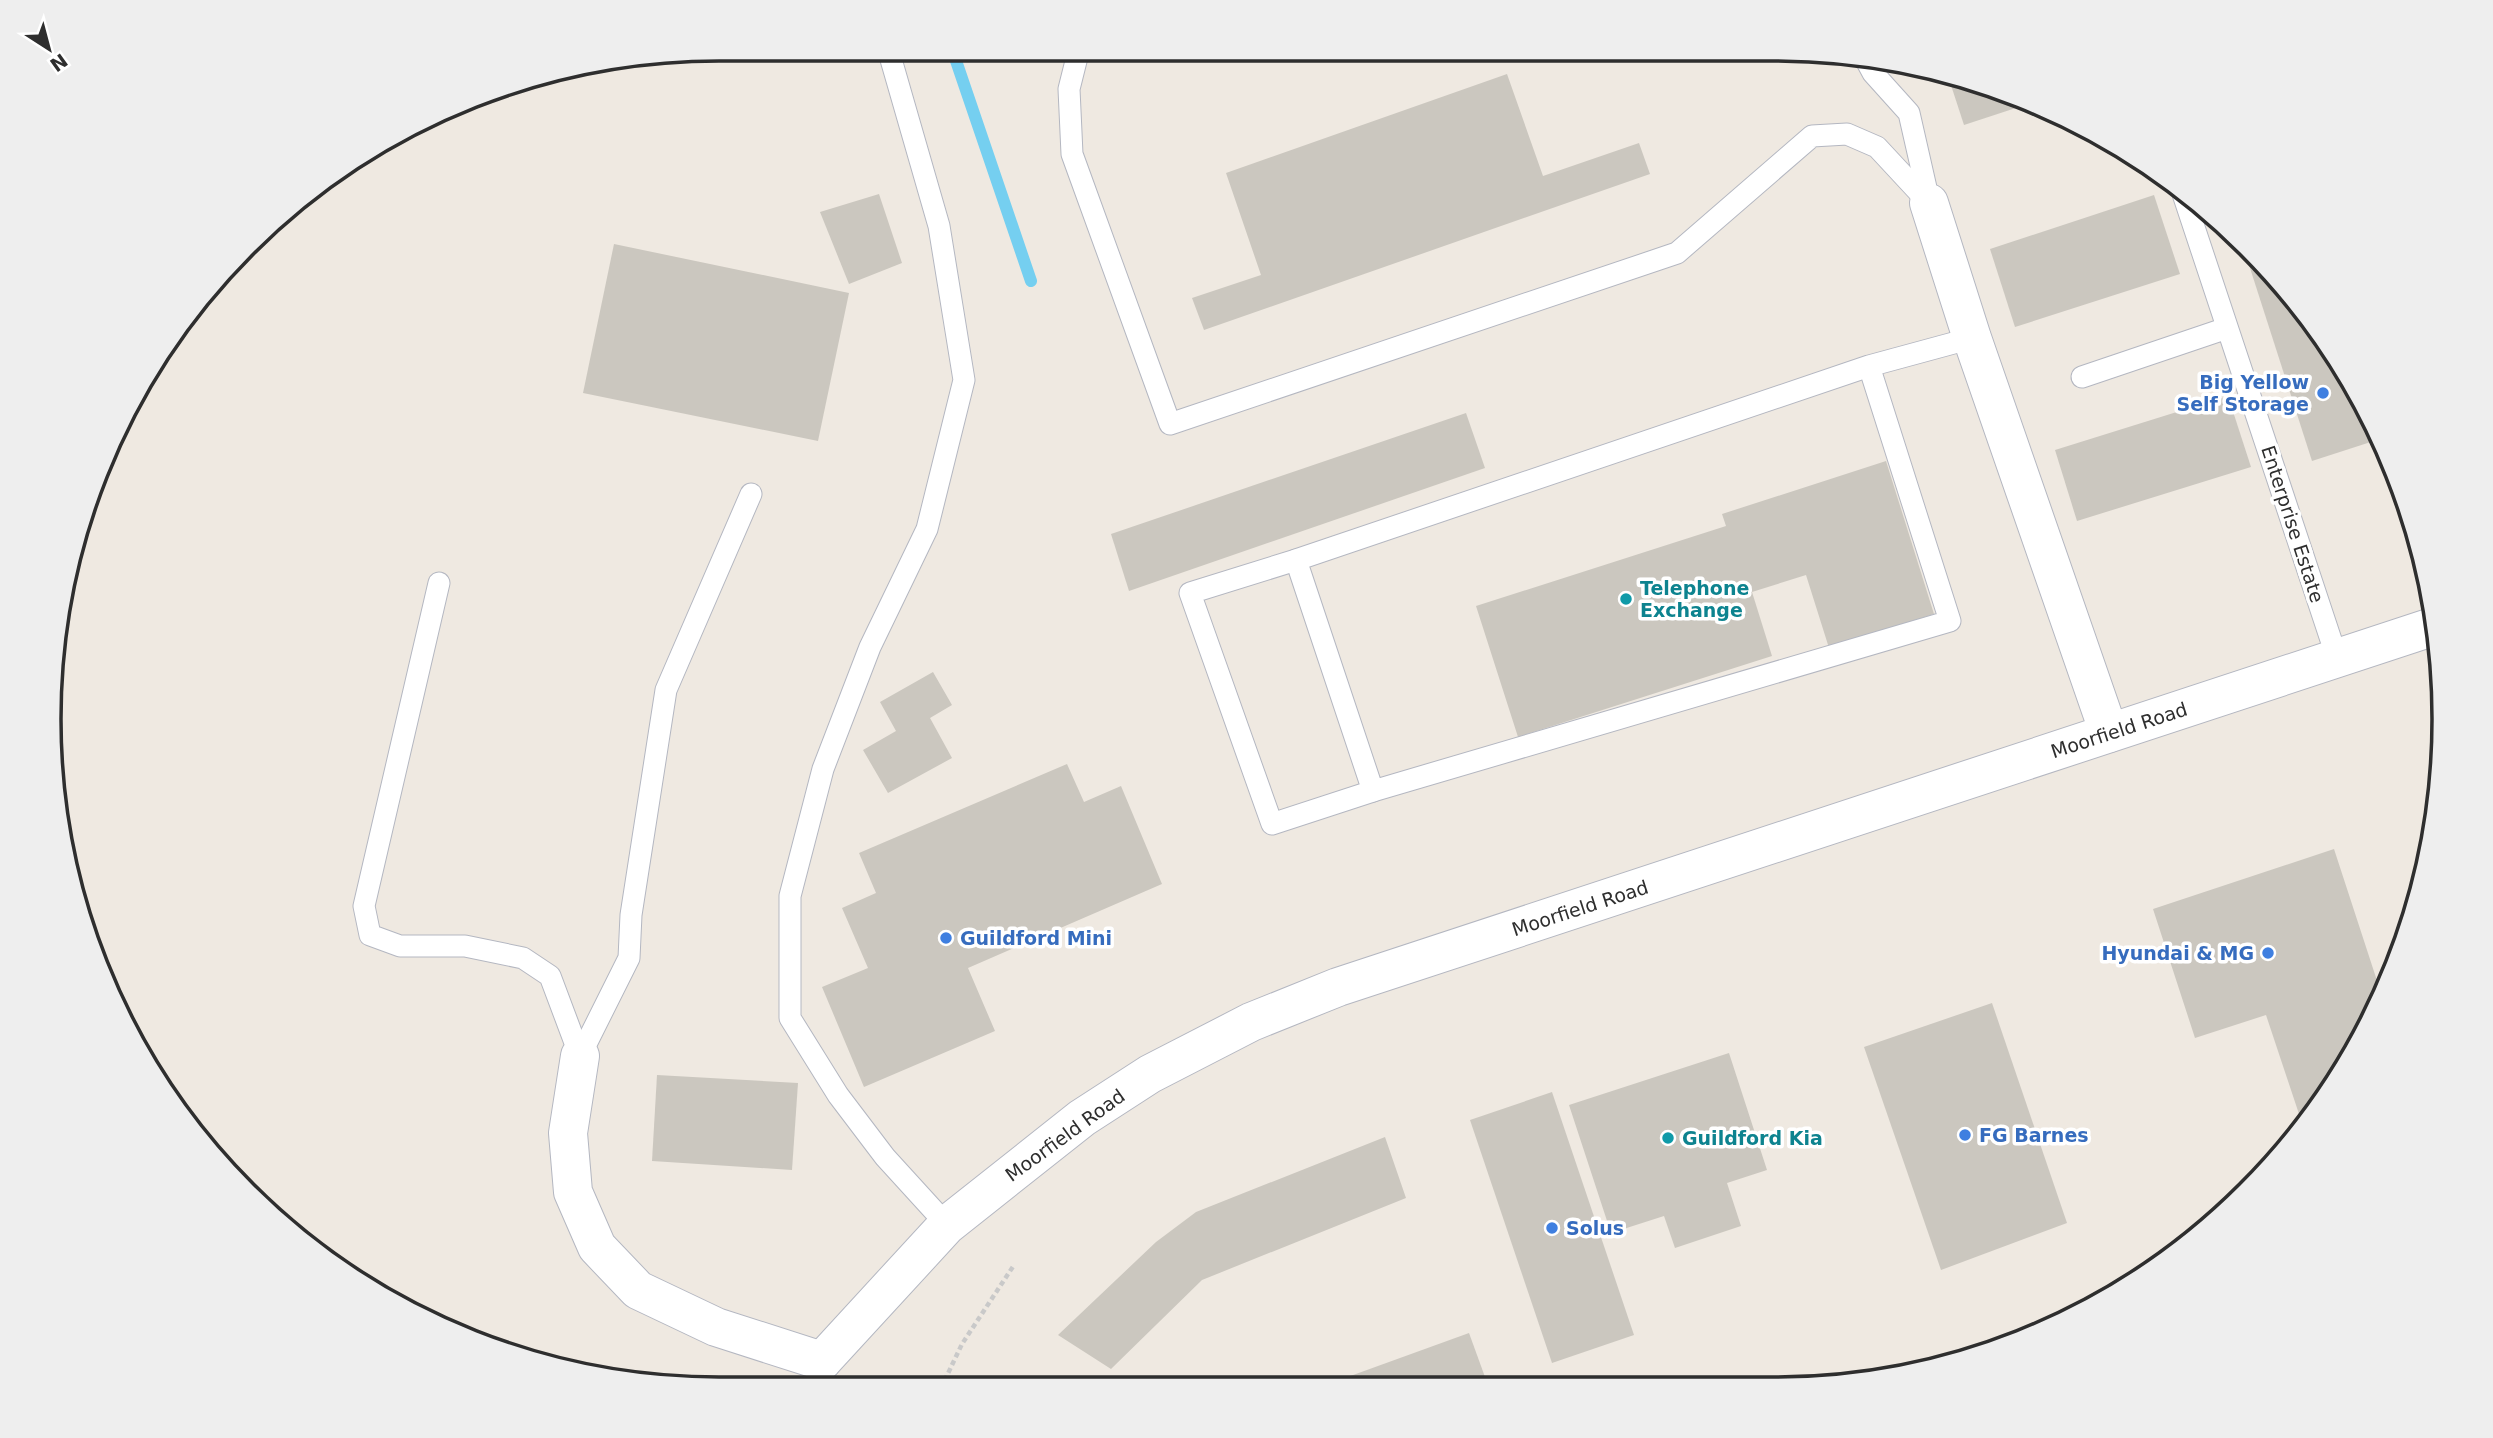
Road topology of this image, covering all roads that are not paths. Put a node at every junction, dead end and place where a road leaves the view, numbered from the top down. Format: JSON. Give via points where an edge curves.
{"nodes":[{"id":1,"x":891,"y":61,"type":"edge"},
{"id":2,"x":1076,"y":61,"type":"edge"},
{"id":3,"x":1871,"y":69,"type":"edge"},
{"id":4,"x":1929,"y":203,"type":"junction"},
{"id":5,"x":2188,"y":208,"type":"edge"},
{"id":6,"x":2228,"y":328,"type":"junction"},
{"id":7,"x":1972,"y":338,"type":"junction"},
{"id":8,"x":1868,"y":366,"type":"junction"},
{"id":9,"x":2082,"y":377,"type":"dead end"},
{"id":10,"x":751,"y":494,"type":"dead end"},
{"id":11,"x":1296,"y":560,"type":"junction"},
{"id":12,"x":439,"y":583,"type":"dead end"},
{"id":13,"x":2426,"y":631,"type":"edge"},
{"id":14,"x":2337,"y":658,"type":"junction"},
{"id":15,"x":2109,"y":733,"type":"junction"},
{"id":16,"x":1373,"y":791,"type":"junction"},
{"id":17,"x":580,"y":1056,"type":"junction"},
{"id":18,"x":947,"y":1225,"type":"junction"},
{"id":19,"x":822,"y":1374,"type":"edge"}],
"edges":[{"from":1,"to":18,"type":"lane","via":[[939,226],[964,380],[927,528],[870,647],[823,769],[790,896],[790,1018],[838,1095],[885,1157]]},
{"from":2,"to":4,"type":"lane","via":[[1069,89],[1072,154],[1170,424],[1677,253],[1812,136],[1847,134],[1877,147]]},
{"from":3,"to":4,"type":"lane","via":[[1909,113]]},
{"from":4,"to":7,"type":"street"},
{"from":5,"to":6,"type":"lane","name":"Enterprise Estate"},
{"from":6,"to":9,"type":"lane"},
{"from":6,"to":14,"type":"lane","name":"Enterprise Estate"},
{"from":7,"to":8,"type":"lane"},
{"from":7,"to":15,"type":"street"},
{"from":8,"to":11,"type":"lane"},
{"from":8,"to":16,"type":"lane","via":[[1950,621]]},
{"from":10,"to":17,"type":"lane","via":[[666,690],[631,915],[629,958]]},
{"from":11,"to":16,"type":"lane"},
{"from":11,"to":16,"type":"lane","via":[[1190,593],[1272,824]]},
{"from":12,"to":17,"type":"lane","via":[[364,906],[370,934],[400,946],[465,946],[523,958],[550,976]]},
{"from":13,"to":14,"type":"street","name":"Moorfield Road"},
{"from":14,"to":15,"type":"street","name":"Moorfield Road"},
{"from":15,"to":18,"type":"street","name":"Moorfield Road","via":[[1338,988],[1251,1022],[1150,1074],[1082,1118]]},
{"from":17,"to":19,"type":"street","via":[[568,1133],[573,1192],[597,1247],[638,1290]]},
{"from":18,"to":19,"type":"street","name":"Moorfield Road"}]}
